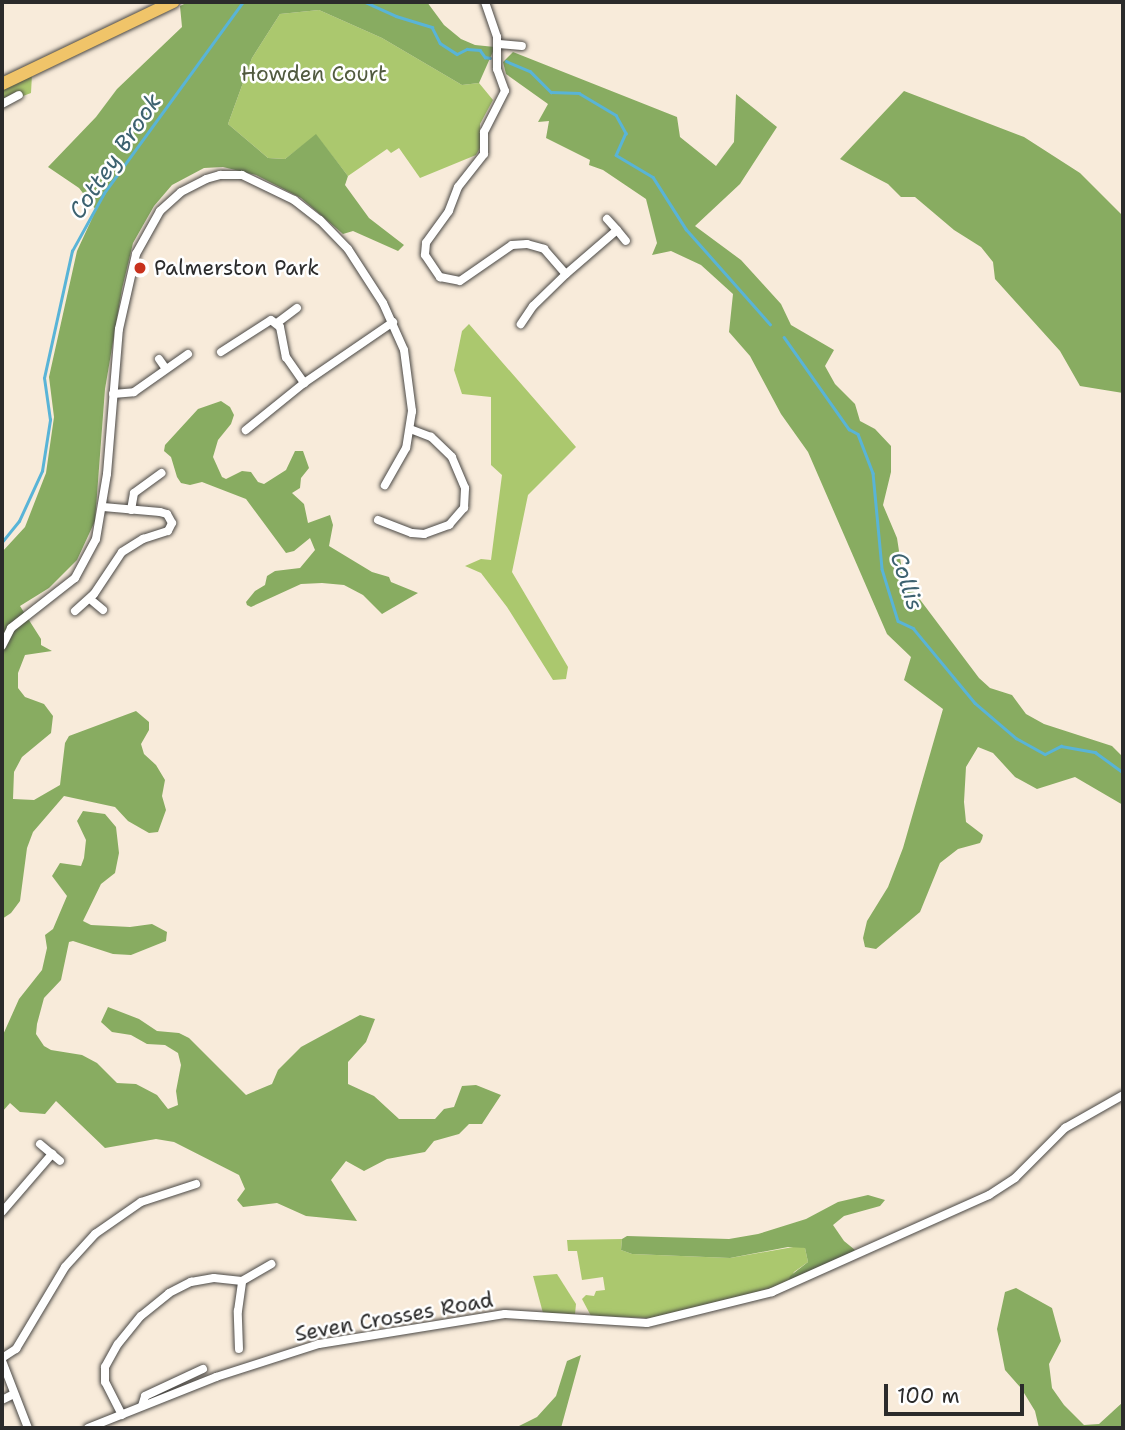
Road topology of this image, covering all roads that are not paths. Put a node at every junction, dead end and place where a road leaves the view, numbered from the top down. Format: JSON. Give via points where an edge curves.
{"nodes":[{"id":1,"x":173,"y":2,"type":"edge"},
{"id":2,"x":485,"y":2,"type":"edge"},
{"id":3,"x":499,"y":44,"type":"junction"},
{"id":4,"x":522,"y":46,"type":"dead end"},
{"id":5,"x":2,"y":84,"type":"edge"},
{"id":6,"x":19,"y":95,"type":"dead end"},
{"id":7,"x":2,"y":104,"type":"edge"},
{"id":8,"x":607,"y":219,"type":"dead end"},
{"id":9,"x":617,"y":230,"type":"junction"},
{"id":10,"x":626,"y":241,"type":"dead end"},
{"id":11,"x":566,"y":274,"type":"junction"},
{"id":12,"x":298,"y":308,"type":"dead end"},
{"id":13,"x":393,"y":322,"type":"junction"},
{"id":14,"x":277,"y":323,"type":"junction"},
{"id":15,"x":521,"y":324,"type":"dead end"},
{"id":16,"x":221,"y":352,"type":"dead end"},
{"id":17,"x":188,"y":354,"type":"dead end"},
{"id":18,"x":159,"y":359,"type":"dead end"},
{"id":19,"x":166,"y":369,"type":"junction"},
{"id":20,"x":304,"y":383,"type":"junction"},
{"id":21,"x":113,"y":394,"type":"junction"},
{"id":22,"x":411,"y":429,"type":"junction"},
{"id":23,"x":246,"y":430,"type":"dead end"},
{"id":24,"x":162,"y":473,"type":"dead end"},
{"id":25,"x":384,"y":485,"type":"dead end"},
{"id":26,"x":103,"y":507,"type":"junction"},
{"id":27,"x":131,"y":510,"type":"junction"},
{"id":28,"x":378,"y":520,"type":"dead end"},
{"id":29,"x":90,"y":599,"type":"junction"},
{"id":30,"x":103,"y":610,"type":"dead end"},
{"id":31,"x":75,"y":611,"type":"dead end"},
{"id":32,"x":2,"y":646,"type":"edge"},
{"id":33,"x":1123,"y":1095,"type":"edge"},
{"id":34,"x":40,"y":1144,"type":"dead end"},
{"id":35,"x":52,"y":1154,"type":"junction"},
{"id":36,"x":60,"y":1161,"type":"dead end"},
{"id":37,"x":196,"y":1184,"type":"dead end"},
{"id":38,"x":2,"y":1212,"type":"edge"},
{"id":39,"x":272,"y":1264,"type":"dead end"},
{"id":40,"x":242,"y":1281,"type":"junction"},
{"id":41,"x":239,"y":1349,"type":"dead end"},
{"id":42,"x":2,"y":1359,"type":"edge"},
{"id":43,"x":203,"y":1369,"type":"dead end"},
{"id":44,"x":14,"y":1395,"type":"junction"},
{"id":45,"x":2,"y":1400,"type":"edge"},
{"id":46,"x":142,"y":1406,"type":"junction"},
{"id":47,"x":122,"y":1415,"type":"junction"},
{"id":48,"x":28,"y":1428,"type":"edge"},
{"id":49,"x":88,"y":1428,"type":"edge"}],
"edges":[{"from":1,"to":5,"type":"main road"},
{"from":2,"to":3,"type":"street"},
{"from":3,"to":4,"type":"street"},
{"from":3,"to":11,"type":"street","via":[[497,69],[505,92],[484,132],[484,154],[458,187],[449,211],[426,243],[426,260],[440,276],[460,281],[507,248],[527,244],[544,249]]},
{"from":6,"to":7,"type":"street"},
{"from":8,"to":9,"type":"street"},
{"from":9,"to":10,"type":"street"},
{"from":9,"to":11,"type":"street"},
{"from":11,"to":15,"type":"street"},
{"from":12,"to":14,"type":"street"},
{"from":13,"to":20,"type":"street"},
{"from":13,"to":21,"type":"street","via":[[348,249],[320,220],[256,179],[220,175],[172,200],[143,238],[122,317]]},
{"from":13,"to":22,"type":"street","via":[[412,392]]},
{"from":14,"to":16,"type":"street","via":[[266,322]]},
{"from":14,"to":20,"type":"street","via":[[286,357]]},
{"from":17,"to":19,"type":"street"},
{"from":18,"to":19,"type":"street"},
{"from":19,"to":21,"type":"street","via":[[134,392]]},
{"from":20,"to":23,"type":"street"},
{"from":21,"to":26,"type":"street"},
{"from":22,"to":25,"type":"street","via":[[401,459]]},
{"from":22,"to":28,"type":"street","via":[[431,437],[452,457],[465,488],[464,508],[449,525],[424,534]]},
{"from":24,"to":27,"type":"street","via":[[134,493]]},
{"from":26,"to":27,"type":"street"},
{"from":26,"to":32,"type":"street","via":[[96,539],[75,578],[11,628]]},
{"from":27,"to":29,"type":"street","via":[[167,514],[173,523],[122,552]]},
{"from":29,"to":30,"type":"street"},
{"from":29,"to":31,"type":"street"},
{"from":33,"to":46,"type":"street","name":"Seven Crosses Road","via":[[1065,1128],[1015,1178],[989,1195],[772,1292],[647,1323],[505,1314],[319,1344]]},
{"from":34,"to":35,"type":"street"},
{"from":35,"to":36,"type":"street"},
{"from":35,"to":38,"type":"street"},
{"from":37,"to":42,"type":"street","via":[[187,1191],[141,1202],[95,1234],[65,1267],[16,1349]]},
{"from":39,"to":40,"type":"street"},
{"from":40,"to":41,"type":"street"},
{"from":40,"to":47,"type":"street","via":[[214,1278],[191,1282],[169,1293],[128,1331],[110,1356],[104,1374]]},
{"from":42,"to":44,"type":"street"},
{"from":43,"to":46,"type":"street","via":[[145,1395]]},
{"from":44,"to":45,"type":"street"},
{"from":44,"to":48,"type":"street"},
{"from":46,"to":47,"type":"street","name":"Seven Crosses Road"},
{"from":47,"to":49,"type":"street","name":"Seven Crosses Road"}]}
